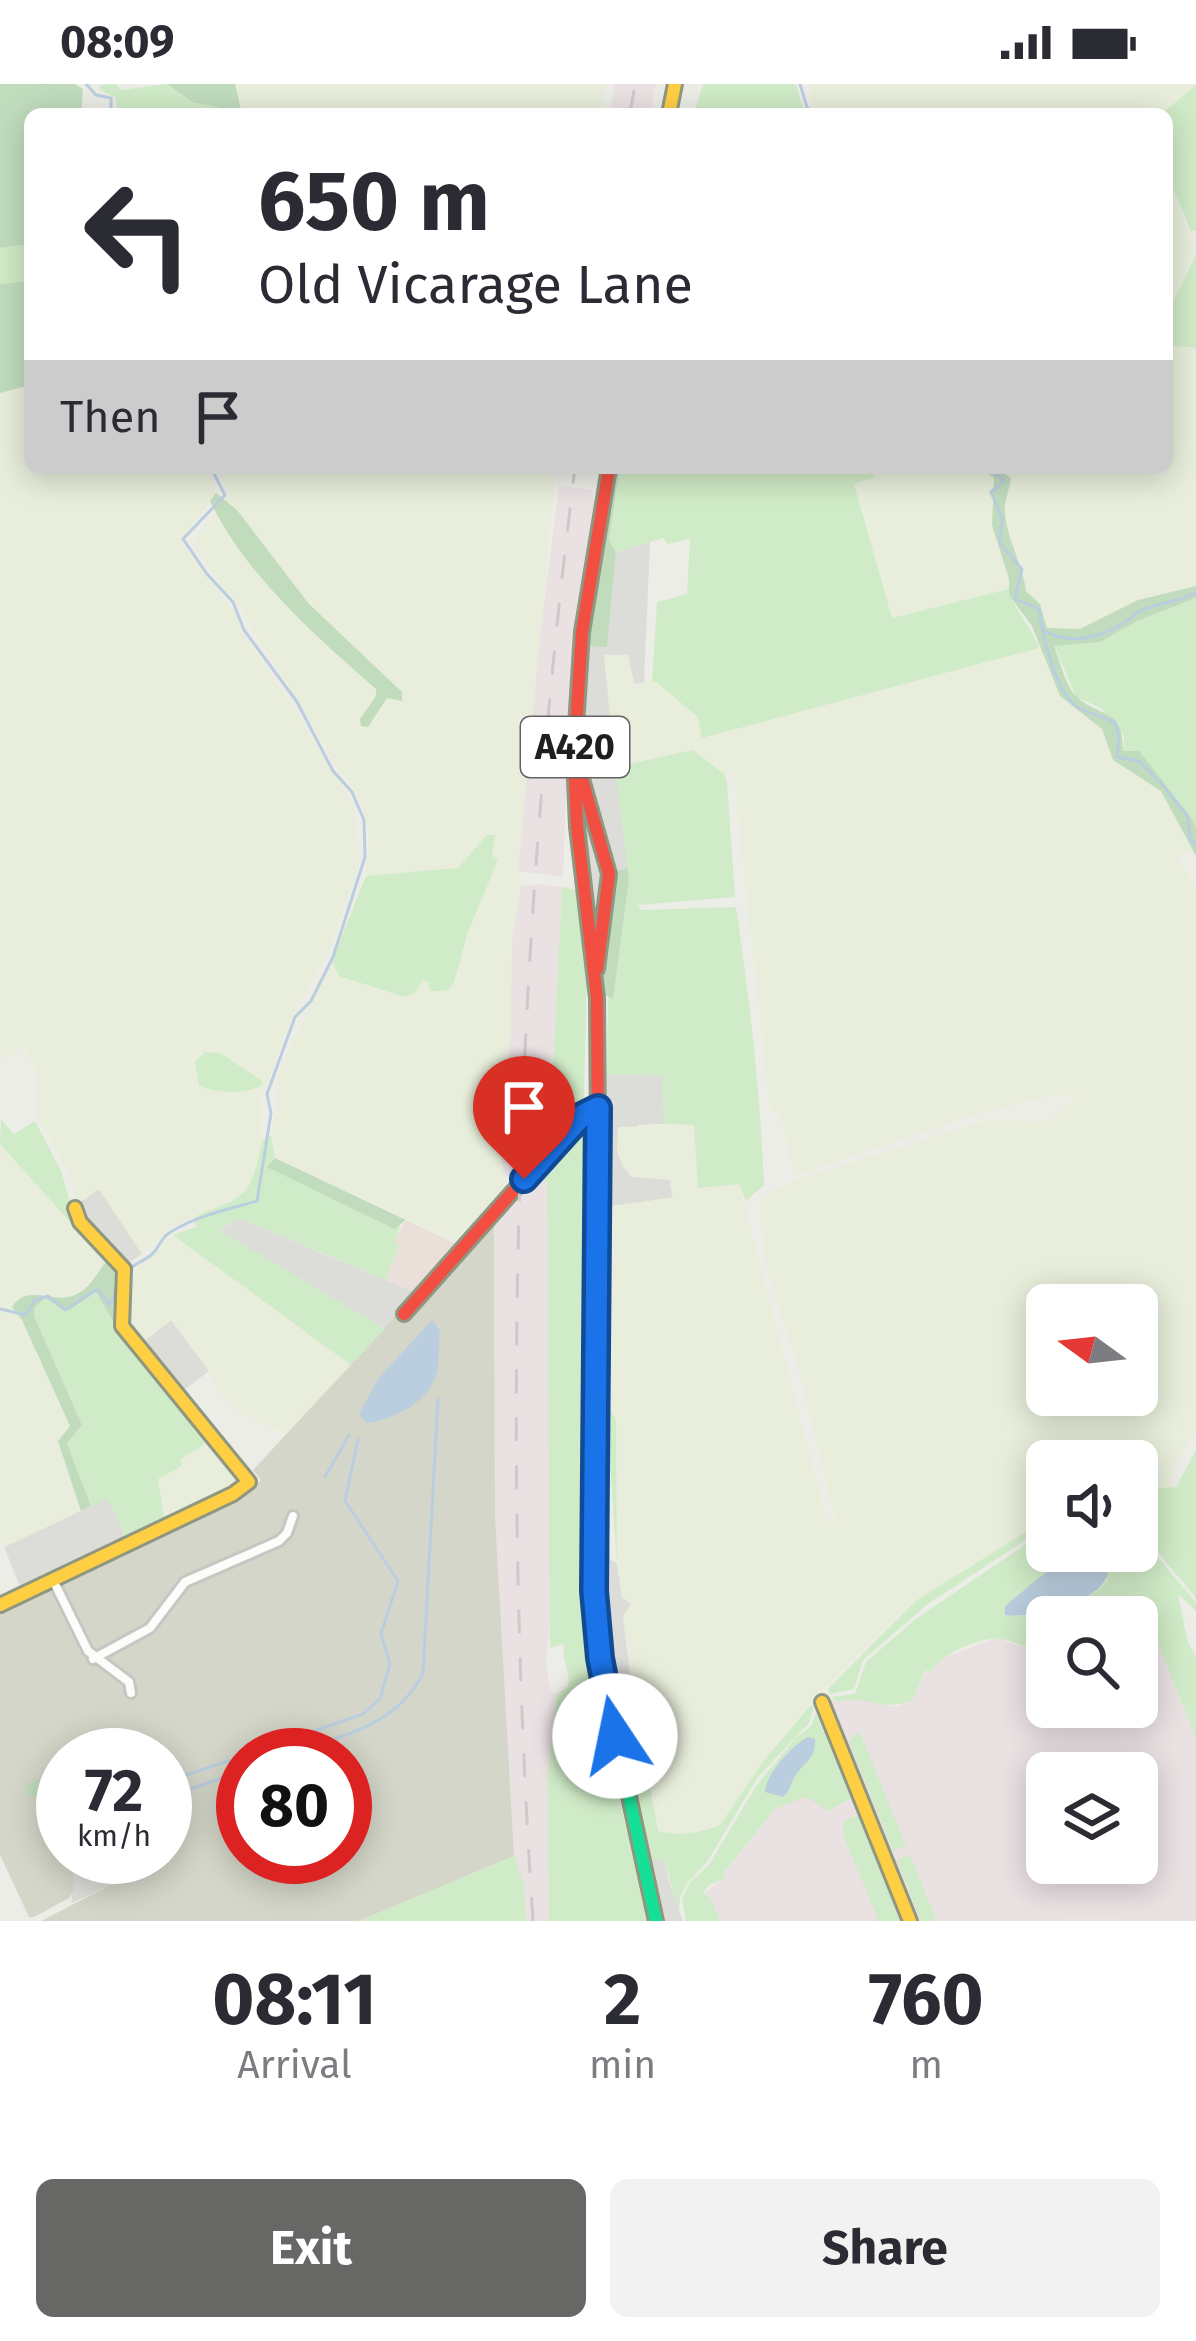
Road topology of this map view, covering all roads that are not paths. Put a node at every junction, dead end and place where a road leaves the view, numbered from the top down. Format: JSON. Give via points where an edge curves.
{"nodes":[{"id":1,"x":608,"y":474,"type":"edge"},
{"id":2,"x":574,"y":757,"type":"junction"},
{"id":3,"x":596,"y":973,"type":"junction"},
{"id":4,"x":598,"y":1108,"type":"junction"},
{"id":5,"x":75,"y":1208,"type":"dead end"},
{"id":6,"x":404,"y":1314,"type":"dead end"},
{"id":7,"x":293,"y":1516,"type":"dead end"},
{"id":8,"x":52,"y":1580,"type":"junction"},
{"id":9,"x":0,"y":1605,"type":"edge"},
{"id":10,"x":94,"y":1659,"type":"junction"},
{"id":11,"x":131,"y":1693,"type":"dead end"},
{"id":12,"x":822,"y":1702,"type":"dead end"},
{"id":13,"x":656,"y":1921,"type":"edge"},
{"id":14,"x":910,"y":1921,"type":"edge"}],
"edges":[{"from":1,"to":2,"type":"main road","number":"A420","via":[[588,590]]},
{"from":2,"to":3,"type":"main road","number":"A420"},
{"from":2,"to":3,"type":"main road","via":[[609,874]]},
{"from":3,"to":4,"type":"main road","number":"A420"},
{"from":4,"to":6,"type":"main road","via":[[572,1126]]},
{"from":4,"to":13,"type":"main road","number":"A420","via":[[596,1623]]},
{"from":5,"to":8,"type":"main road","via":[[126,1272],[122,1326],[249,1482]]},
{"from":7,"to":10,"type":"street","via":[[279,1541],[185,1582],[150,1628]]},
{"from":8,"to":9,"type":"main road"},
{"from":8,"to":10,"type":"street"},
{"from":10,"to":11,"type":"street","via":[[129,1682]]},
{"from":12,"to":14,"type":"main road"}]}
